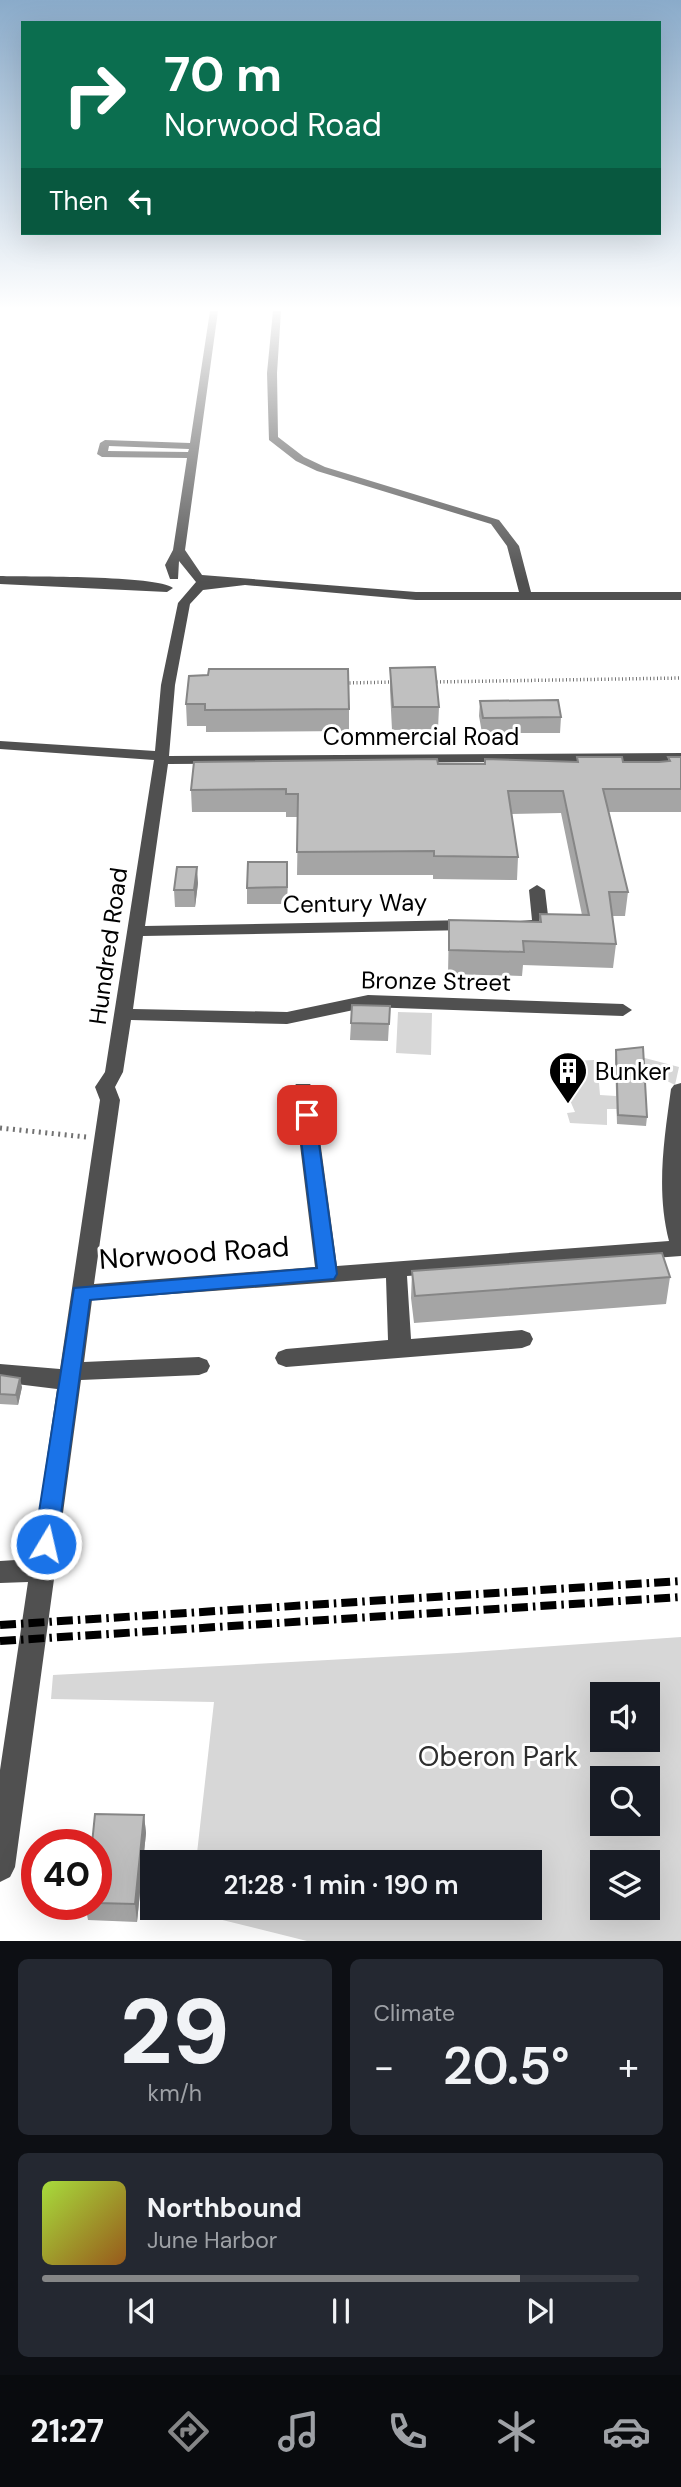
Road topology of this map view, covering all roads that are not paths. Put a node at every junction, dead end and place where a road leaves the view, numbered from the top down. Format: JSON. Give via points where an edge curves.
{"nodes":[{"id":1,"x":202,"y":402,"type":"edge"},
{"id":2,"x":272,"y":402,"type":"edge"},
{"id":3,"x":195,"y":451,"type":"junction"},
{"id":4,"x":179,"y":550,"type":"junction"},
{"id":5,"x":0,"y":580,"type":"edge"},
{"id":6,"x":184,"y":585,"type":"junction"},
{"id":7,"x":681,"y":596,"type":"edge"},
{"id":8,"x":526,"y":597,"type":"junction"},
{"id":9,"x":0,"y":745,"type":"edge"},
{"id":10,"x":681,"y":757,"type":"edge"},
{"id":11,"x":161,"y":758,"type":"junction"},
{"id":12,"x":537,"y":890,"type":"dead end"},
{"id":13,"x":486,"y":925,"type":"edge"},
{"id":14,"x":514,"y":925,"type":"edge"},
{"id":15,"x":135,"y":931,"type":"junction"},
{"id":16,"x":623,"y":1010,"type":"dead end"},
{"id":17,"x":123,"y":1014,"type":"junction"},
{"id":18,"x":303,"y":1088,"type":"dead end"},
{"id":19,"x":681,"y":1089,"type":"edge"},
{"id":20,"x":681,"y":1247,"type":"edge"},
{"id":21,"x":396,"y":1269,"type":"junction"},
{"id":22,"x":327,"y":1274,"type":"junction"},
{"id":23,"x":81,"y":1293,"type":"junction"},
{"id":24,"x":522,"y":1339,"type":"dead end"},
{"id":25,"x":400,"y":1348,"type":"junction"},
{"id":26,"x":286,"y":1358,"type":"dead end"},
{"id":27,"x":199,"y":1366,"type":"dead end"},
{"id":28,"x":0,"y":1373,"type":"edge"},
{"id":29,"x":70,"y":1376,"type":"junction"},
{"id":30,"x":42,"y":1570,"type":"junction"},
{"id":31,"x":0,"y":1572,"type":"edge"},
{"id":32,"x":0,"y":1867,"type":"edge"}],
"edges":[{"from":1,"to":3,"type":"street","name":"Hundred Road"},
{"from":2,"to":8,"type":"street","via":[[273,438],[300,459],[495,522],[507,531]]},
{"from":3,"to":3,"type":"street","via":[[102,454],[105,443]]},
{"from":3,"to":4,"type":"street","name":"Hundred Road"},
{"from":4,"to":6,"type":"street"},
{"from":4,"to":6,"type":"street","name":"Hundred Road","via":[[171,565]]},
{"from":5,"to":6,"type":"street"},
{"from":6,"to":8,"type":"street","via":[[245,581],[416,596]]},
{"from":6,"to":11,"type":"street","name":"Hundred Road"},
{"from":7,"to":8,"type":"street"},
{"from":9,"to":11,"type":"street","name":"Commercial Road"},
{"from":10,"to":11,"type":"street","name":"Commercial Road"},
{"from":11,"to":15,"type":"street","name":"Hundred Road"},
{"from":12,"to":14,"type":"street","via":[[541,924]]},
{"from":13,"to":15,"type":"street","name":"Century Way"},
{"from":15,"to":17,"type":"street","name":"Hundred Road"},
{"from":16,"to":17,"type":"street","name":"Bronze Street","via":[[368,1001],[287,1018]]},
{"from":17,"to":23,"type":"street","name":"Hundred Road","via":[[114,1072],[105,1087],[110,1100]]},
{"from":18,"to":22,"type":"street"},
{"from":19,"to":20,"type":"street","via":[[671,1154]]},
{"from":20,"to":21,"type":"street","name":"Norwood Road"},
{"from":21,"to":22,"type":"street","name":"Norwood Road"},
{"from":21,"to":25,"type":"street"},
{"from":22,"to":23,"type":"street","name":"Norwood Road"},
{"from":23,"to":29,"type":"street","name":"Norwood Road"},
{"from":24,"to":25,"type":"street"},
{"from":25,"to":26,"type":"street"},
{"from":27,"to":29,"type":"street"},
{"from":28,"to":29,"type":"street"},
{"from":29,"to":30,"type":"street","name":"Norwood Road"},
{"from":30,"to":31,"type":"street"},
{"from":30,"to":32,"type":"street","name":"Norwood Road"}]}
